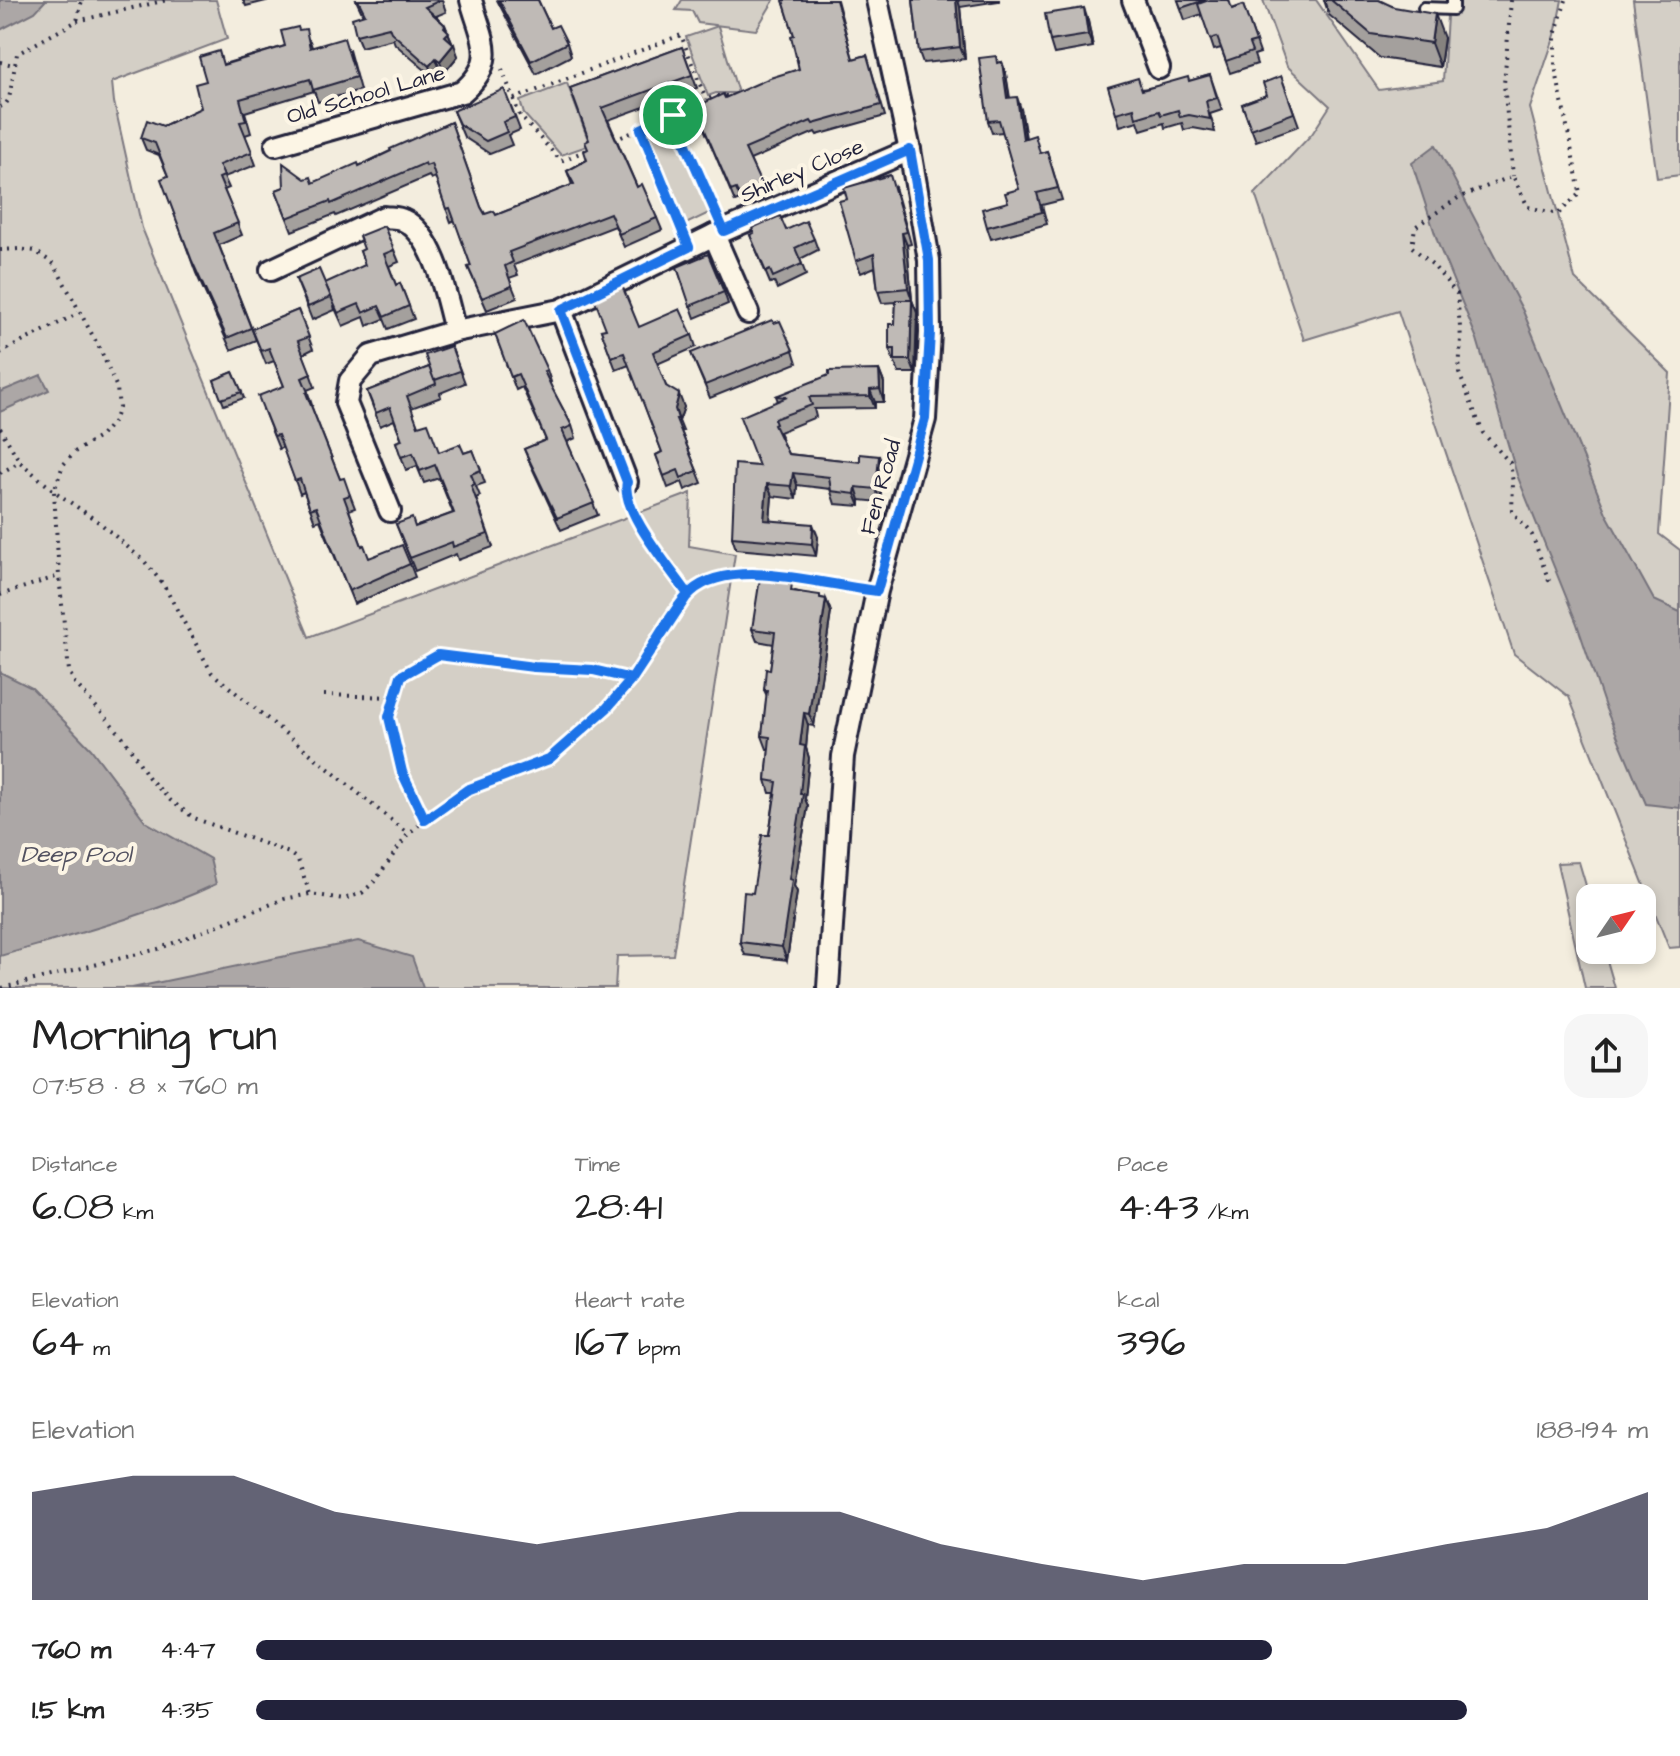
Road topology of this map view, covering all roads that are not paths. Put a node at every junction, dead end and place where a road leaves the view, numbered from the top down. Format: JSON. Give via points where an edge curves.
{"nodes":[{"id":1,"x":471,"y":0,"type":"edge"},
{"id":2,"x":877,"y":0,"type":"edge"},
{"id":3,"x":1133,"y":0,"type":"edge"},
{"id":4,"x":1453,"y":0,"type":"edge"},
{"id":5,"x":1424,"y":8,"type":"dead end"},
{"id":6,"x":1159,"y":68,"type":"dead end"},
{"id":7,"x":276,"y":145,"type":"dead end"},
{"id":8,"x":910,"y":150,"type":"junction"},
{"id":9,"x":719,"y":233,"type":"junction"},
{"id":10,"x":271,"y":270,"type":"dead end"},
{"id":11,"x":561,"y":310,"type":"junction"},
{"id":12,"x":748,"y":313,"type":"dead end"},
{"id":13,"x":455,"y":331,"type":"junction"},
{"id":14,"x":627,"y":482,"type":"road end"},
{"id":15,"x":390,"y":511,"type":"dead end"},
{"id":16,"x":828,"y":988,"type":"edge"}],
"edges":[{"from":1,"to":7,"type":"street","name":"Old School Lane","via":[[486,59],[479,78],[462,92]]},
{"from":2,"to":8,"type":"street","name":"Fen Road"},
{"from":3,"to":6,"type":"street"},
{"from":4,"to":5,"type":"lane","via":[[1453,9]]},
{"from":8,"to":9,"type":"street","name":"Shirley Close"},
{"from":8,"to":16,"type":"street","name":"Fen Road","via":[[929,260],[925,419],[877,591],[843,756]]},
{"from":9,"to":11,"type":"street","name":"Shirley Close"},
{"from":9,"to":12,"type":"street"},
{"from":10,"to":13,"type":"street","via":[[384,217],[401,218],[418,231],[439,271]]},
{"from":11,"to":13,"type":"street","name":"Shirley Close"},
{"from":11,"to":14,"type":"street"},
{"from":13,"to":15,"type":"street","name":"Shirley Close","via":[[371,356],[350,381],[346,403]]}]}
